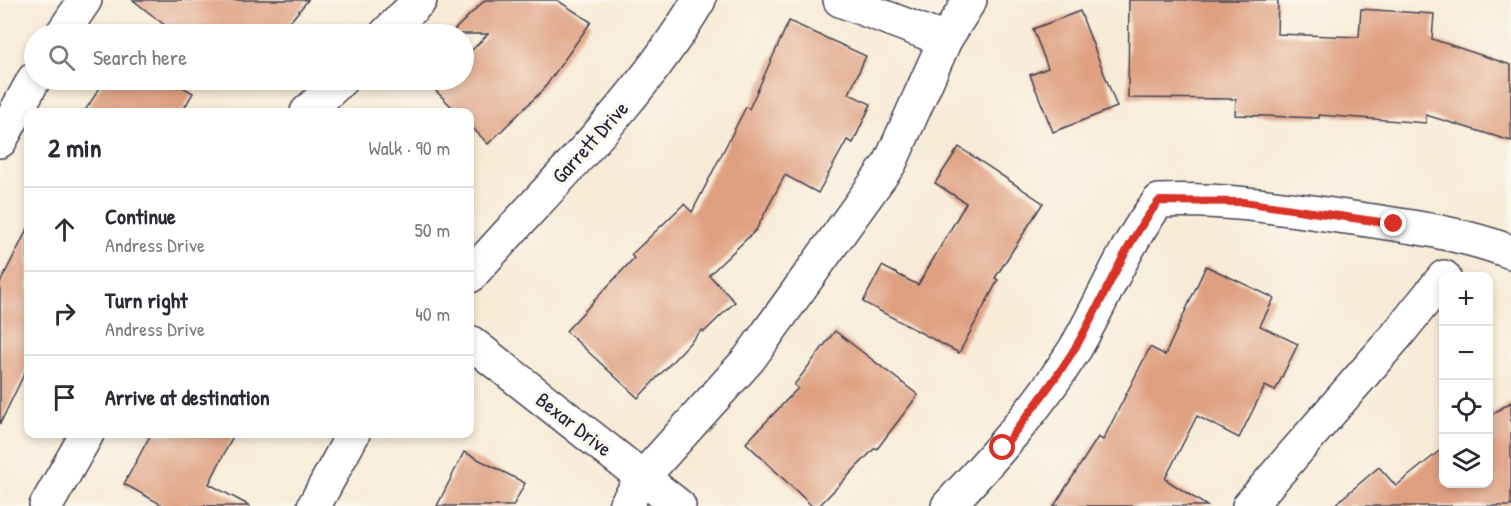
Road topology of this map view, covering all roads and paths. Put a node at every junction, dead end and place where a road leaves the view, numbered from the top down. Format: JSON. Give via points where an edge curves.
{"nodes":[{"id":1,"x":85,"y":0,"type":"edge"},
{"id":2,"x":420,"y":0,"type":"edge"},
{"id":3,"x":699,"y":0,"type":"edge"},
{"id":4,"x":840,"y":0,"type":"edge"},
{"id":5,"x":970,"y":0,"type":"edge"},
{"id":6,"x":69,"y":24,"type":"edge"},
{"id":7,"x":396,"y":24,"type":"edge"},
{"id":8,"x":945,"y":40,"type":"junction"},
{"id":9,"x":28,"y":90,"type":"edge"},
{"id":10,"x":330,"y":90,"type":"edge"},
{"id":11,"x":311,"y":108,"type":"edge"},
{"id":12,"x":0,"y":141,"type":"edge"},
{"id":13,"x":1456,"y":236,"type":"junction"},
{"id":14,"x":1511,"y":252,"type":"edge"},
{"id":15,"x":474,"y":272,"type":"edge"},
{"id":16,"x":1445,"y":272,"type":"edge"},
{"id":17,"x":1439,"y":283,"type":"edge"},
{"id":18,"x":474,"y":345,"type":"edge"},
{"id":19,"x":85,"y":438,"type":"edge"},
{"id":20,"x":351,"y":438,"type":"edge"},
{"id":21,"x":642,"y":478,"type":"junction"},
{"id":22,"x":46,"y":506,"type":"edge"},
{"id":23,"x":314,"y":506,"type":"edge"},
{"id":24,"x":625,"y":506,"type":"edge"},
{"id":25,"x":679,"y":506,"type":"edge"},
{"id":26,"x":948,"y":506,"type":"edge"},
{"id":27,"x":1249,"y":506,"type":"edge"}],
"edges":[{"from":1,"to":6,"type":"street"},
{"from":2,"to":7,"type":"street"},
{"from":3,"to":15,"type":"street","name":"Garrett Drive","via":[[682,29],[619,112]]},
{"from":4,"to":8,"type":"street"},
{"from":5,"to":8,"type":"street"},
{"from":8,"to":21,"type":"street","via":[[890,163],[749,359]]},
{"from":9,"to":12,"type":"street"},
{"from":10,"to":11,"type":"street"},
{"from":13,"to":14,"type":"street"},
{"from":13,"to":16,"type":"street"},
{"from":13,"to":26,"type":"street","via":[[1243,202],[1159,201],[1140,224],[1074,350],[1003,448]]},
{"from":17,"to":27,"type":"street"},
{"from":18,"to":21,"type":"street","name":"Bexar Drive"},
{"from":19,"to":22,"type":"street"},
{"from":20,"to":23,"type":"street"},
{"from":21,"to":24,"type":"street"},
{"from":21,"to":25,"type":"street","name":"Bexar Drive"}]}
